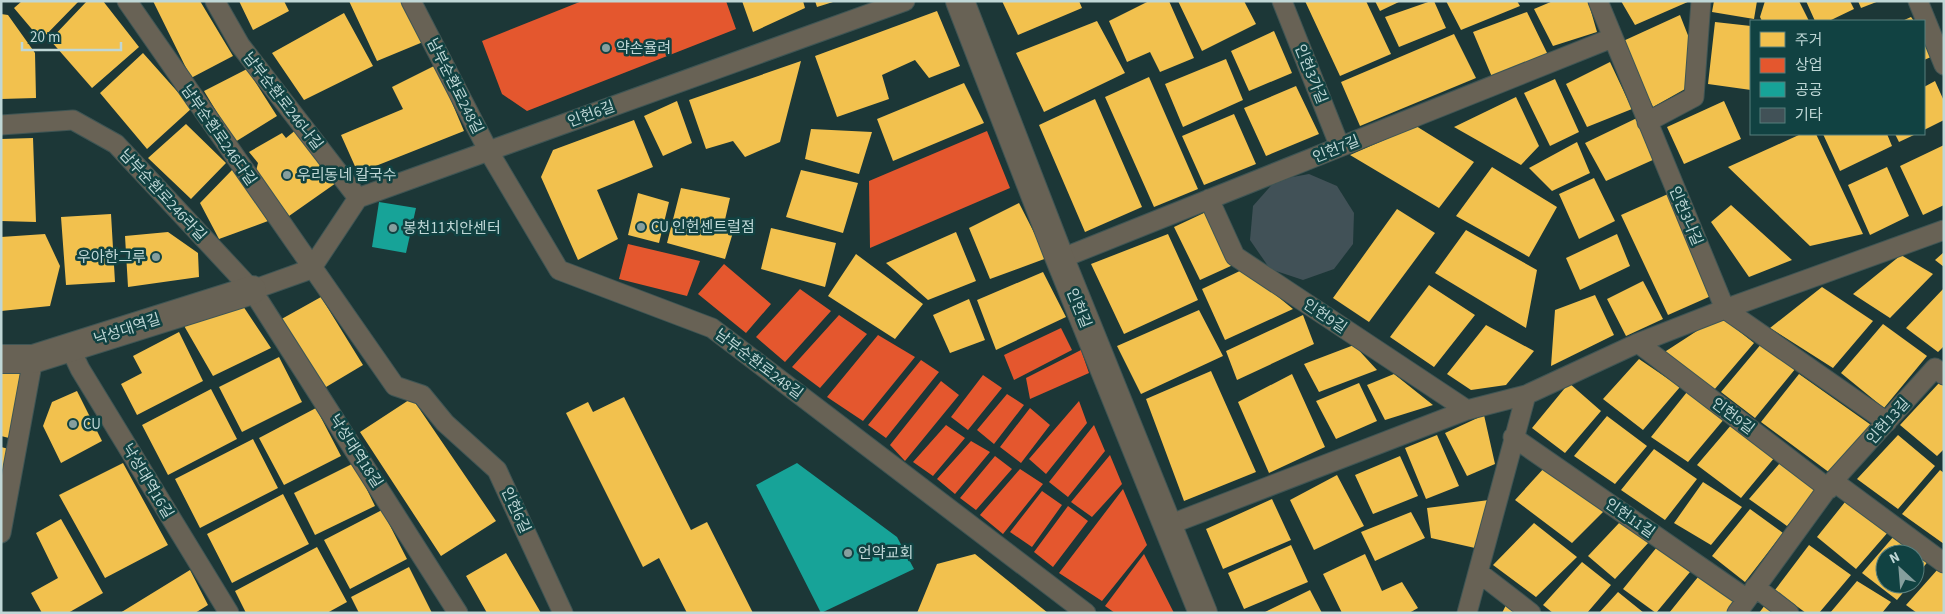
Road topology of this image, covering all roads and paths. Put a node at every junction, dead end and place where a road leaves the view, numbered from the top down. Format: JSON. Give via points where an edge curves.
{"nodes":[{"id":1,"x":127,"y":1,"type":"edge"},
{"id":2,"x":215,"y":1,"type":"edge"},
{"id":3,"x":411,"y":1,"type":"edge"},
{"id":4,"x":905,"y":1,"type":"edge"},
{"id":5,"x":960,"y":1,"type":"edge"},
{"id":6,"x":1282,"y":1,"type":"edge"},
{"id":7,"x":1598,"y":1,"type":"edge"},
{"id":8,"x":1701,"y":1,"type":"edge"},
{"id":9,"x":1918,"y":1,"type":"edge"},
{"id":10,"x":1612,"y":38,"type":"junction"},
{"id":11,"x":1944,"y":65,"type":"edge"},
{"id":12,"x":1648,"y":122,"type":"junction"},
{"id":13,"x":1,"y":125,"type":"edge"},
{"id":14,"x":1340,"y":147,"type":"junction"},
{"id":15,"x":489,"y":152,"type":"junction"},
{"id":16,"x":358,"y":198,"type":"junction"},
{"id":17,"x":1209,"y":200,"type":"junction"},
{"id":18,"x":1944,"y":230,"type":"edge"},
{"id":19,"x":1060,"y":259,"type":"junction"},
{"id":20,"x":312,"y":269,"type":"junction"},
{"id":21,"x":252,"y":290,"type":"junction"},
{"id":22,"x":1725,"y":309,"type":"junction"},
{"id":23,"x":1638,"y":343,"type":"junction"},
{"id":24,"x":70,"y":348,"type":"junction"},
{"id":25,"x":1,"y":359,"type":"edge"},
{"id":26,"x":33,"y":359,"type":"junction"},
{"id":27,"x":1944,"y":375,"type":"edge"},
{"id":28,"x":1526,"y":395,"type":"junction"},
{"id":29,"x":1467,"y":410,"type":"junction"},
{"id":30,"x":1887,"y":422,"type":"junction"},
{"id":31,"x":1514,"y":437,"type":"junction"},
{"id":32,"x":1831,"y":485,"type":"junction"},
{"id":33,"x":1166,"y":526,"type":"junction"},
{"id":34,"x":1,"y":533,"type":"edge"},
{"id":35,"x":1944,"y":563,"type":"edge"},
{"id":36,"x":1478,"y":572,"type":"junction"},
{"id":37,"x":1746,"y":600,"type":"edge"},
{"id":38,"x":229,"y":613,"type":"edge"},
{"id":39,"x":458,"y":613,"type":"edge"},
{"id":40,"x":564,"y":613,"type":"edge"},
{"id":41,"x":1086,"y":613,"type":"edge"},
{"id":42,"x":1203,"y":613,"type":"edge"},
{"id":43,"x":1467,"y":613,"type":"edge"},
{"id":44,"x":1531,"y":613,"type":"edge"},
{"id":45,"x":1789,"y":613,"type":"edge"}],
"edges":[{"from":1,"to":20,"type":"lane","name":"남부순환로246다길"},
{"from":2,"to":16,"type":"lane","name":"남부순환로246나길","via":[[240,45]]},
{"from":3,"to":15,"type":"lane","name":"남부순환로248길"},
{"from":4,"to":15,"type":"lane","name":"인헌6길"},
{"from":5,"to":19,"type":"street","name":"인헌길"},
{"from":6,"to":14,"type":"lane","name":"인헌3가길"},
{"from":7,"to":10,"type":"lane","name":"인헌3나길"},
{"from":8,"to":12,"type":"lane","via":[[1694,97]]},
{"from":9,"to":11,"type":"lane"},
{"from":10,"to":12,"type":"lane","name":"인헌3나길"},
{"from":10,"to":14,"type":"lane","name":"인헌7길"},
{"from":12,"to":22,"type":"lane","name":"인헌3나길"},
{"from":13,"to":21,"type":"lane","name":"남부순환로246라길","via":[[73,120],[116,144]]},
{"from":14,"to":17,"type":"lane","name":"인헌7길"},
{"from":15,"to":16,"type":"lane","name":"인헌6길"},
{"from":15,"to":41,"type":"lane","name":"남부순환로248길","via":[[559,270],[712,328]]},
{"from":16,"to":20,"type":"lane"},
{"from":17,"to":19,"type":"lane","name":"인헌7길"},
{"from":17,"to":29,"type":"lane","name":"인헌9길","via":[[1235,256]]},
{"from":18,"to":22,"type":"lane"},
{"from":19,"to":33,"type":"street","name":"인헌길"},
{"from":20,"to":21,"type":"lane"},
{"from":20,"to":40,"type":"lane","name":"인헌6길","via":[[395,386],[422,395],[445,423],[497,470]]},
{"from":21,"to":24,"type":"street","name":"낙성대역길"},
{"from":21,"to":39,"type":"lane","name":"낙성대역18길"},
{"from":22,"to":23,"type":"lane"},
{"from":22,"to":30,"type":"lane"},
{"from":23,"to":28,"type":"lane"},
{"from":23,"to":32,"type":"lane","name":"인헌9길"},
{"from":24,"to":26,"type":"street","name":"낙성대역길"},
{"from":24,"to":38,"type":"lane","name":"낙성대역16길"},
{"from":25,"to":26,"type":"street","name":"낙성대역길"},
{"from":26,"to":34,"type":"lane"},
{"from":27,"to":30,"type":"lane","name":"인헌13길","via":[[1935,368]]},
{"from":28,"to":29,"type":"lane"},
{"from":28,"to":31,"type":"lane"},
{"from":29,"to":33,"type":"lane"},
{"from":30,"to":32,"type":"lane","name":"인헌13길"},
{"from":31,"to":36,"type":"lane"},
{"from":31,"to":37,"type":"lane","name":"인헌11길"},
{"from":32,"to":35,"type":"lane"},
{"from":32,"to":37,"type":"lane","name":"인헌13길"},
{"from":33,"to":42,"type":"street","name":"인헌길"},
{"from":36,"to":43,"type":"lane"},
{"from":36,"to":44,"type":"lane"},
{"from":37,"to":45,"type":"lane"}]}
